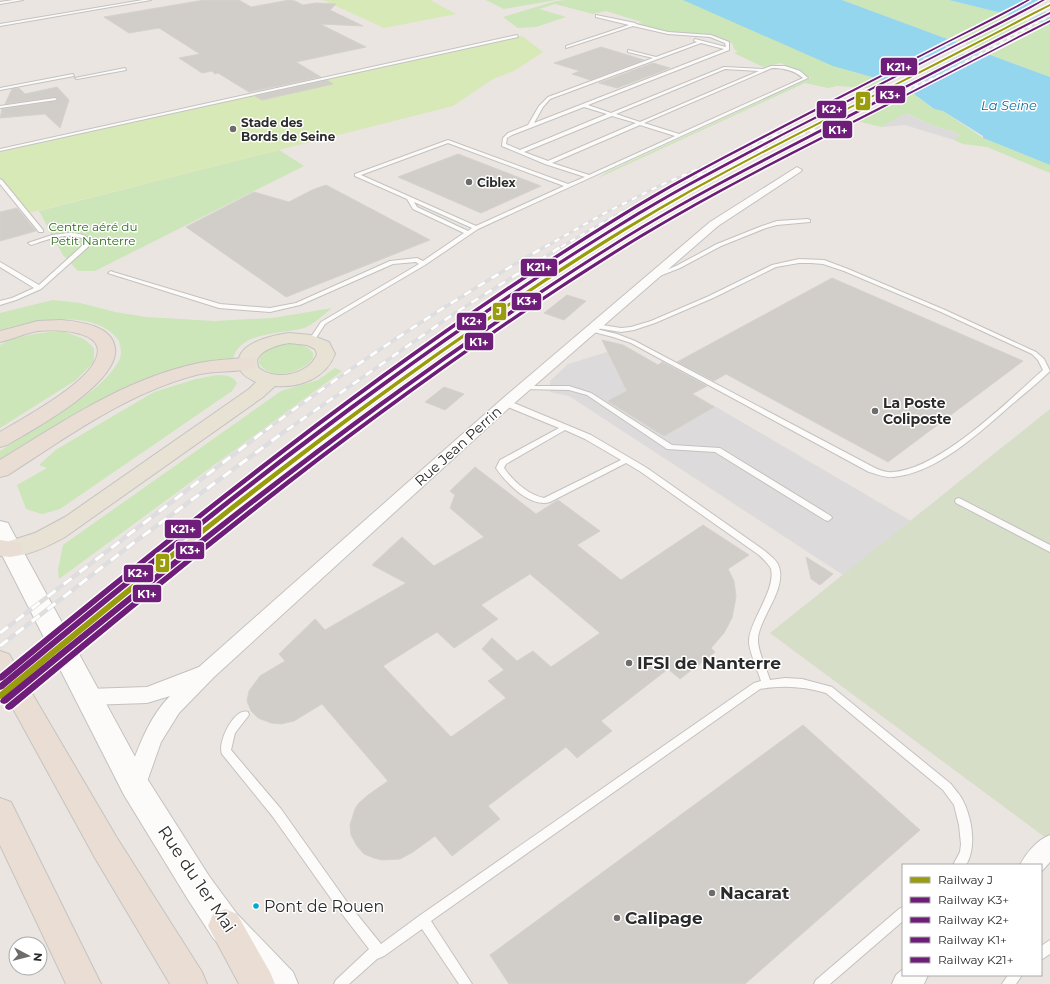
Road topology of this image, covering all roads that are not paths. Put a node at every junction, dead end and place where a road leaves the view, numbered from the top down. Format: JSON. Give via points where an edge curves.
{"nodes":[{"id":1,"x":21,"y":0,"type":"edge"},
{"id":2,"x":149,"y":0,"type":"edge"},
{"id":3,"x":0,"y":3,"type":"edge"},
{"id":4,"x":598,"y":16,"type":"dead end"},
{"id":5,"x":636,"y":24,"type":"junction"},
{"id":6,"x":0,"y":25,"type":"edge"},
{"id":7,"x":517,"y":36,"type":"dead end"},
{"id":8,"x":693,"y":39,"type":"dead end"},
{"id":9,"x":700,"y":42,"type":"junction"},
{"id":10,"x":567,"y":47,"type":"dead end"},
{"id":11,"x":728,"y":49,"type":"junction"},
{"id":12,"x":629,"y":51,"type":"dead end"},
{"id":13,"x":656,"y":58,"type":"junction"},
{"id":14,"x":125,"y":68,"type":"dead end"},
{"id":15,"x":764,"y":71,"type":"junction"},
{"id":16,"x":73,"y":74,"type":"dead end"},
{"id":17,"x":77,"y":78,"type":"dead end"},
{"id":18,"x":0,"y":89,"type":"edge"},
{"id":19,"x":55,"y":99,"type":"dead end"},
{"id":20,"x":583,"y":105,"type":"junction"},
{"id":21,"x":0,"y":107,"type":"edge"},
{"id":22,"x":612,"y":114,"type":"junction"},
{"id":23,"x":640,"y":123,"type":"junction"},
{"id":24,"x":530,"y":126,"type":"junction"},
{"id":25,"x":680,"y":136,"type":"junction"},
{"id":26,"x":0,"y":150,"type":"edge"},
{"id":27,"x":519,"y":152,"type":"junction"},
{"id":28,"x":547,"y":162,"type":"junction"},
{"id":29,"x":796,"y":170,"type":"dead end"},
{"id":30,"x":589,"y":177,"type":"junction"},
{"id":31,"x":0,"y":181,"type":"edge"},
{"id":32,"x":568,"y":186,"type":"junction"},
{"id":33,"x":408,"y":197,"type":"junction"},
{"id":34,"x":808,"y":221,"type":"dead end"},
{"id":35,"x":476,"y":228,"type":"junction"},
{"id":36,"x":41,"y":231,"type":"dead end"},
{"id":37,"x":468,"y":233,"type":"junction"},
{"id":38,"x":31,"y":243,"type":"dead end"},
{"id":39,"x":0,"y":264,"type":"edge"},
{"id":40,"x":423,"y":264,"type":"junction"},
{"id":41,"x":112,"y":273,"type":"dead end"},
{"id":42,"x":653,"y":277,"type":"junction"},
{"id":43,"x":39,"y":288,"type":"junction"},
{"id":44,"x":0,"y":303,"type":"edge"},
{"id":45,"x":594,"y":328,"type":"junction"},
{"id":46,"x":0,"y":337,"type":"edge"},
{"id":47,"x":312,"y":340,"type":"junction"},
{"id":48,"x":248,"y":364,"type":"junction"},
{"id":49,"x":270,"y":380,"type":"junction"},
{"id":50,"x":524,"y":388,"type":"junction"},
{"id":51,"x":506,"y":403,"type":"junction"},
{"id":52,"x":565,"y":427,"type":"junction"},
{"id":53,"x":1,"y":440,"type":"edge"},
{"id":54,"x":626,"y":460,"type":"junction"},
{"id":55,"x":0,"y":470,"type":"edge"},
{"id":56,"x":959,"y":501,"type":"dead end"},
{"id":57,"x":828,"y":518,"type":"dead end"},
{"id":58,"x":4,"y":542,"type":"edge"},
{"id":59,"x":1050,"y":549,"type":"edge"},
{"id":60,"x":0,"y":661,"type":"edge"},
{"id":61,"x":207,"y":672,"type":"junction"},
{"id":62,"x":767,"y":684,"type":"junction"},
{"id":63,"x":88,"y":697,"type":"junction"},
{"id":64,"x":244,"y":715,"type":"dead end"},
{"id":65,"x":135,"y":786,"type":"junction"},
{"id":66,"x":0,"y":812,"type":"edge"},
{"id":67,"x":1050,"y":846,"type":"edge"},
{"id":68,"x":960,"y":864,"type":"edge"},
{"id":69,"x":1033,"y":864,"type":"edge"},
{"id":70,"x":902,"y":914,"type":"edge"},
{"id":71,"x":423,"y":920,"type":"junction"},
{"id":72,"x":225,"y":926,"type":"junction"},
{"id":73,"x":1050,"y":946,"type":"edge"},
{"id":74,"x":380,"y":952,"type":"junction"},
{"id":75,"x":1042,"y":953,"type":"edge"},
{"id":76,"x":914,"y":976,"type":"edge"},
{"id":77,"x":1015,"y":976,"type":"edge"},
{"id":78,"x":84,"y":984,"type":"edge"},
{"id":79,"x":190,"y":984,"type":"edge"},
{"id":80,"x":258,"y":984,"type":"edge"},
{"id":81,"x":281,"y":984,"type":"edge"},
{"id":82,"x":340,"y":984,"type":"edge"},
{"id":83,"x":466,"y":984,"type":"edge"},
{"id":84,"x":820,"y":984,"type":"edge"},
{"id":85,"x":905,"y":984,"type":"edge"},
{"id":86,"x":1008,"y":984,"type":"edge"}],
"edges":[{"from":1,"to":3,"type":"lane"},
{"from":2,"to":6,"type":"lane"},
{"from":4,"to":5,"type":"lane"},
{"from":5,"to":10,"type":"lane"},
{"from":5,"to":11,"type":"lane","via":[[668,33],[721,39],[727,42]]},
{"from":7,"to":26,"type":"lane"},
{"from":8,"to":9,"type":"lane"},
{"from":9,"to":11,"type":"lane"},
{"from":9,"to":13,"type":"lane"},
{"from":11,"to":20,"type":"lane"},
{"from":12,"to":13,"type":"lane"},
{"from":13,"to":24,"type":"lane","via":[[549,98],[541,106]]},
{"from":14,"to":17,"type":"lane"},
{"from":15,"to":22,"type":"lane","via":[[724,68]]},
{"from":15,"to":23,"type":"lane"},
{"from":15,"to":25,"type":"lane","via":[[771,67],[786,68],[806,78]]},
{"from":16,"to":18,"type":"lane"},
{"from":19,"to":21,"type":"lane"},
{"from":20,"to":22,"type":"lane"},
{"from":20,"to":24,"type":"lane"},
{"from":22,"to":23,"type":"lane"},
{"from":22,"to":27,"type":"lane"},
{"from":23,"to":25,"type":"lane"},
{"from":23,"to":28,"type":"lane"},
{"from":24,"to":27,"type":"lane","via":[[505,138],[504,145]]},
{"from":25,"to":30,"type":"lane"},
{"from":27,"to":28,"type":"lane"},
{"from":28,"to":30,"type":"lane"},
{"from":29,"to":42,"type":"street","name":"Rue Jean Perrin","via":[[714,224]]},
{"from":30,"to":32,"type":"lane"},
{"from":31,"to":36,"type":"lane"},
{"from":32,"to":33,"type":"lane","via":[[448,141],[357,176]]},
{"from":32,"to":35,"type":"lane"},
{"from":33,"to":35,"type":"lane"},
{"from":33,"to":37,"type":"lane","via":[[414,208]]},
{"from":34,"to":42,"type":"lane","via":[[764,227],[719,245]]},
{"from":35,"to":37,"type":"lane"},
{"from":37,"to":40,"type":"lane"},
{"from":38,"to":43,"type":"lane","via":[[75,235],[84,236],[88,240],[86,246]]},
{"from":39,"to":43,"type":"lane"},
{"from":40,"to":41,"type":"lane","via":[[417,260],[392,262],[298,304],[270,310],[219,306]]},
{"from":40,"to":47,"type":"lane","via":[[323,323]]},
{"from":42,"to":45,"type":"street","name":"Rue Jean Perrin"},
{"from":43,"to":44,"type":"lane","via":[[14,300]]},
{"from":45,"to":45,"type":"lane","via":[[633,342],[872,470],[893,475],[930,464],[982,427],[1047,370],[1039,356],[1034,353],[943,311],[824,262],[799,261],[774,266],[711,297],[632,329]]},
{"from":45,"to":50,"type":"street","name":"Rue Jean Perrin"},
{"from":46,"to":53,"type":"highway","via":[[32,327],[69,326],[99,336],[107,349],[106,358],[87,383]]},
{"from":47,"to":48,"type":"main road","via":[[289,338],[264,344],[249,357]]},
{"from":47,"to":49,"type":"main road","via":[[326,351],[326,359],[321,366],[299,378]]},
{"from":48,"to":49,"type":"main road","via":[[254,374]]},
{"from":48,"to":55,"type":"highway","via":[[203,368],[170,377],[120,398]]},
{"from":49,"to":58,"type":"main road","via":[[256,393],[50,536],[33,544]]},
{"from":50,"to":51,"type":"street","name":"Rue Jean Perrin"},
{"from":50,"to":57,"type":"lane","via":[[569,388],[589,394],[670,448],[717,450]]},
{"from":51,"to":52,"type":"lane"},
{"from":51,"to":61,"type":"street","name":"Rue Jean Perrin"},
{"from":52,"to":54,"type":"lane","via":[[588,437]]},
{"from":52,"to":54,"type":"lane","via":[[503,462],[500,468],[505,476],[531,497],[544,501],[553,498]]},
{"from":54,"to":62,"type":"lane","via":[[762,553],[775,567],[776,578],[768,603],[754,632],[753,642]]},
{"from":56,"to":59,"type":"lane"},
{"from":58,"to":63,"type":"main road","name":"Rue du 1er Mai"},
{"from":60,"to":79,"type":"highway","via":[[106,848]]},
{"from":61,"to":63,"type":"street","name":"Rue Jean Perrin","via":[[147,695]]},
{"from":61,"to":65,"type":"street","name":"Rue Jean Perrin","via":[[172,707],[152,739]]},
{"from":62,"to":68,"type":"lane","via":[[792,681],[829,690],[947,787],[958,802],[964,821],[967,843]]},
{"from":62,"to":71,"type":"lane","via":[[758,686]]},
{"from":63,"to":65,"type":"main road","name":"Rue du 1er Mai"},
{"from":64,"to":74,"type":"lane","via":[[229,733],[226,751]]},
{"from":65,"to":72,"type":"main road","name":"Rue du 1er Mai"},
{"from":66,"to":78,"type":"highway"},
{"from":67,"to":69,"type":"street"},
{"from":70,"to":84,"type":"lane"},
{"from":71,"to":74,"type":"lane"},
{"from":71,"to":83,"type":"lane"},
{"from":72,"to":80,"type":"highway"},
{"from":72,"to":81,"type":"main road","name":"Rue du 1er Mai"},
{"from":73,"to":75,"type":"lane"},
{"from":74,"to":82,"type":"lane","via":[[374,953]]},
{"from":76,"to":85,"type":"street"},
{"from":77,"to":86,"type":"lane"}]}
